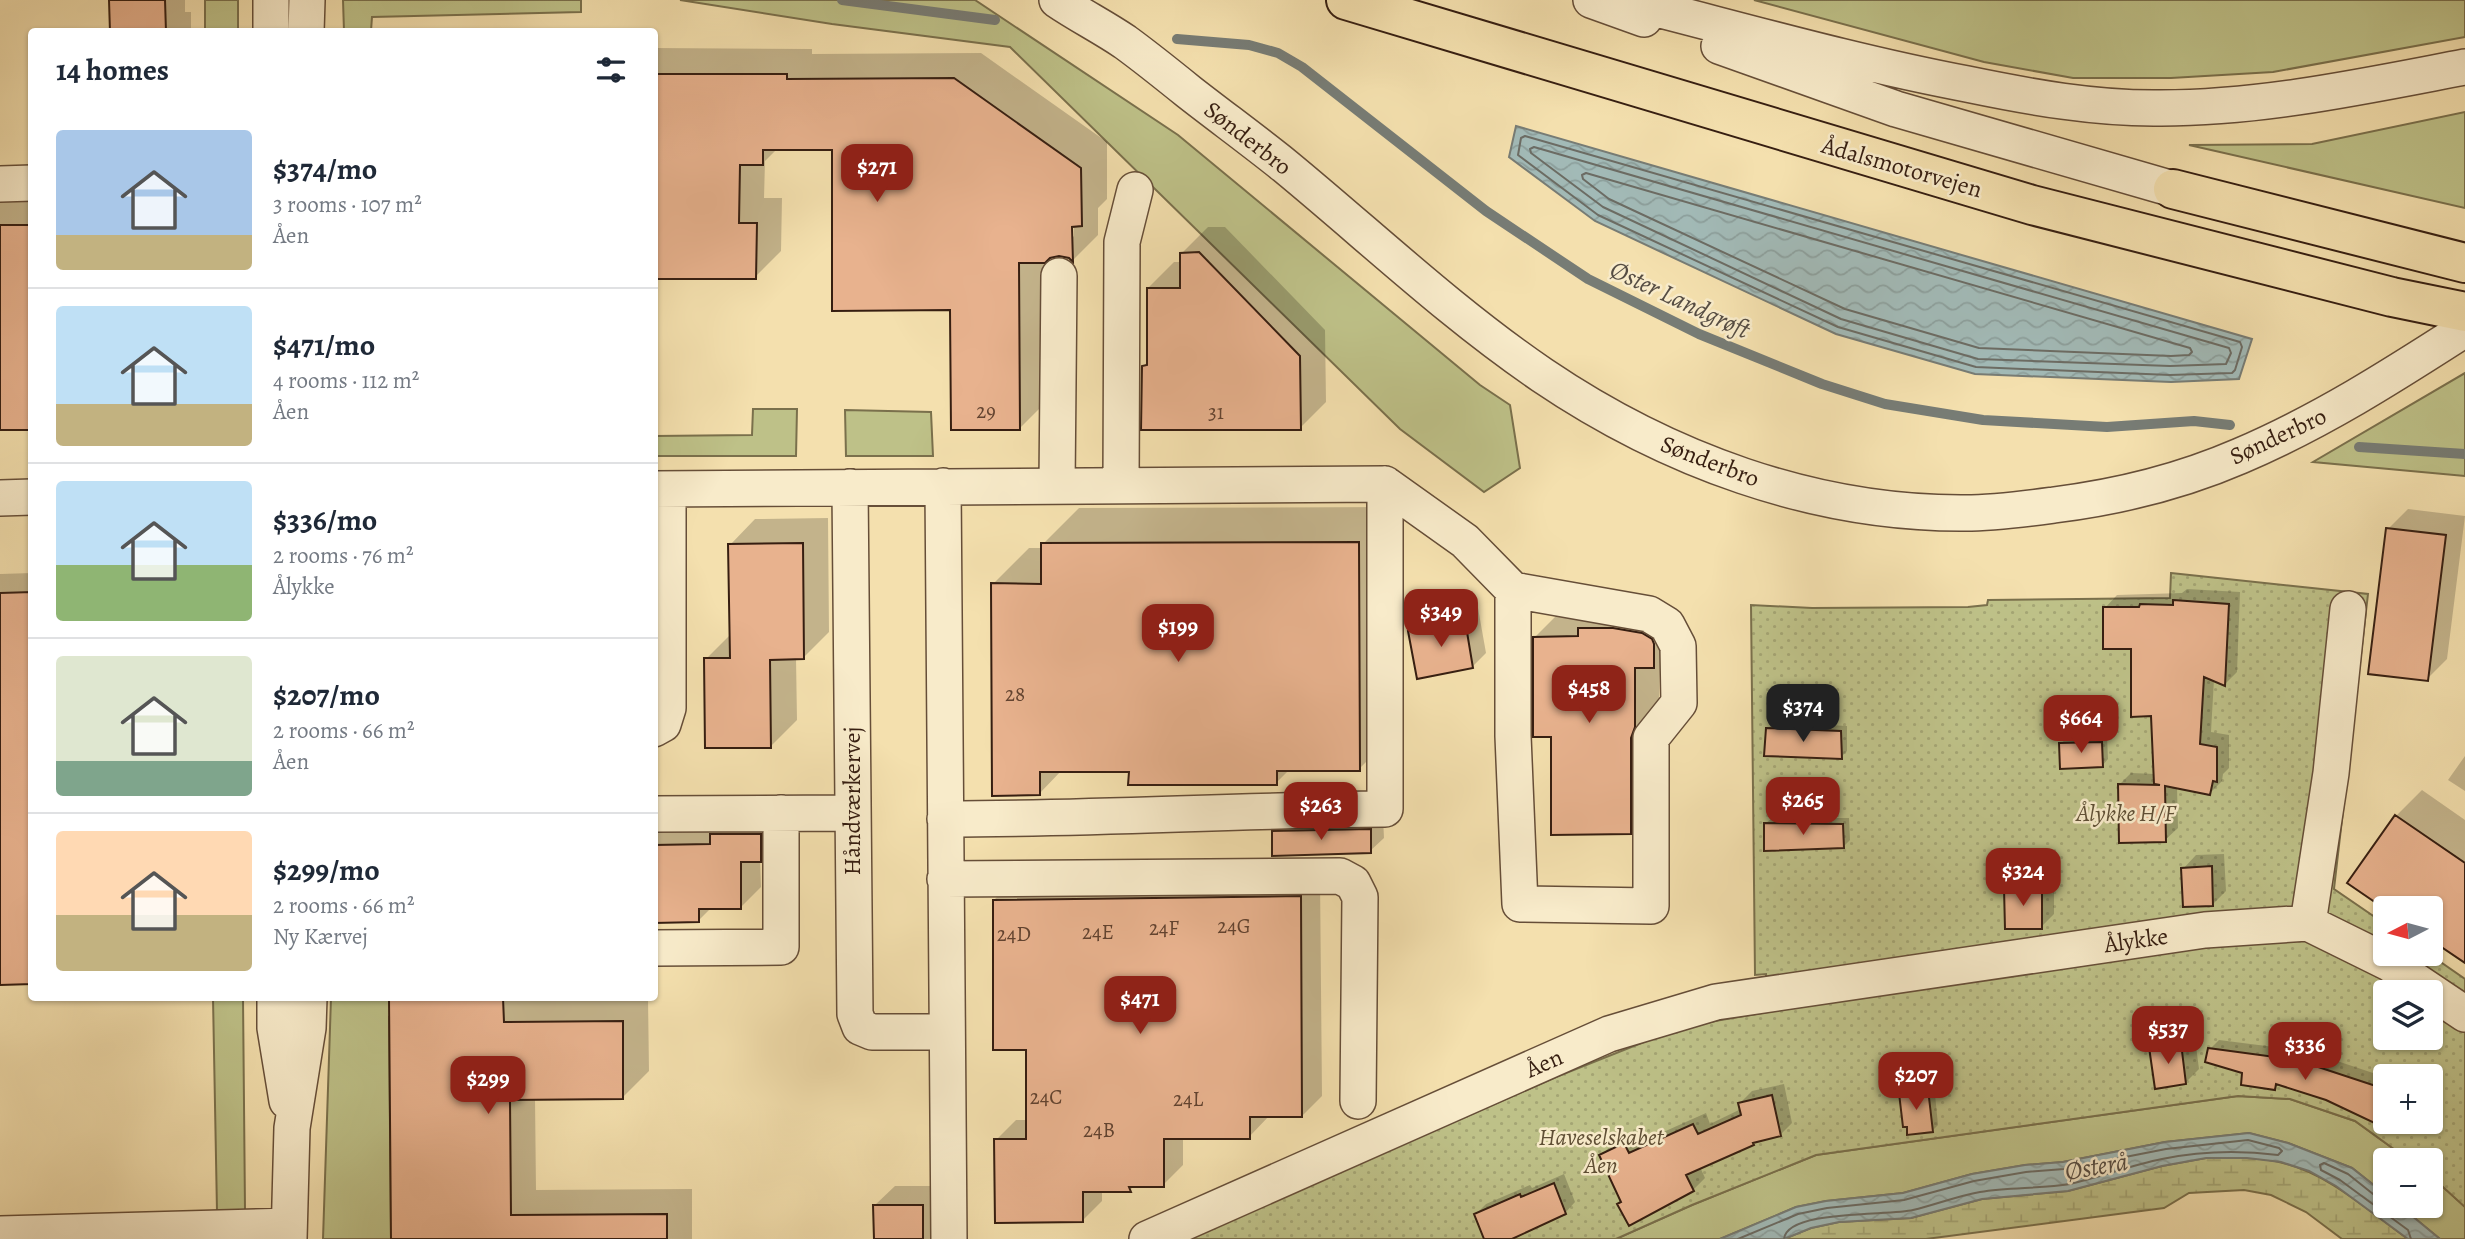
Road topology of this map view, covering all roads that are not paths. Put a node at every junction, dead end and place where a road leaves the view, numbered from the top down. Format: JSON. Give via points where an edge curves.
{"nodes":[{"id":1,"x":271,"y":0,"type":"edge"},
{"id":2,"x":307,"y":0,"type":"edge"},
{"id":3,"x":1057,"y":0,"type":"edge"},
{"id":4,"x":1346,"y":0,"type":"edge"},
{"id":5,"x":1591,"y":0,"type":"edge"},
{"id":6,"x":1622,"y":0,"type":"edge"},
{"id":7,"x":271,"y":28,"type":"edge"},
{"id":8,"x":306,"y":28,"type":"edge"},
{"id":9,"x":2465,"y":67,"type":"edge"},
{"id":10,"x":28,"y":183,"type":"edge"},
{"id":11,"x":0,"y":184,"type":"edge"},
{"id":12,"x":2173,"y":189,"type":"joint"},
{"id":13,"x":1135,"y":190,"type":"dead end"},
{"id":14,"x":2465,"y":263,"type":"edge"},
{"id":15,"x":1059,"y":276,"type":"dead end"},
{"id":16,"x":2465,"y":312,"type":"edge"},
{"id":17,"x":2465,"y":329,"type":"edge"},
{"id":18,"x":1385,"y":484,"type":"junction"},
{"id":19,"x":1058,"y":485,"type":"junction"},
{"id":20,"x":1121,"y":485,"type":"junction"},
{"id":21,"x":943,"y":486,"type":"junction"},
{"id":22,"x":850,"y":487,"type":"junction"},
{"id":23,"x":661,"y":489,"type":"edge"},
{"id":24,"x":0,"y":498,"type":"edge"},
{"id":25,"x":28,"y":498,"type":"edge"},
{"id":26,"x":661,"y":546,"type":"edge"},
{"id":27,"x":661,"y":587,"type":"edge"},
{"id":28,"x":1513,"y":590,"type":"junction"},
{"id":29,"x":2348,"y":609,"type":"dead end"},
{"id":30,"x":658,"y":727,"type":"edge"},
{"id":31,"x":781,"y":813,"type":"junction"},
{"id":32,"x":852,"y":813,"type":"junction"},
{"id":33,"x":658,"y":814,"type":"edge"},
{"id":34,"x":945,"y":819,"type":"junction"},
{"id":35,"x":945,"y":879,"type":"junction"},
{"id":36,"x":2308,"y":923,"type":"junction"},
{"id":37,"x":658,"y":948,"type":"edge"},
{"id":38,"x":1964,"y":965,"type":"joint"},
{"id":39,"x":275,"y":1001,"type":"edge"},
{"id":40,"x":309,"y":1001,"type":"edge"},
{"id":41,"x":2465,"y":1014,"type":"edge"},
{"id":42,"x":946,"y":1032,"type":"junction"},
{"id":43,"x":1358,"y":1101,"type":"dead end"},
{"id":44,"x":292,"y":1128,"type":"junction"},
{"id":45,"x":289,"y":1232,"type":"edge"},
{"id":46,"x":0,"y":1234,"type":"edge"},
{"id":47,"x":949,"y":1239,"type":"edge"},
{"id":48,"x":1147,"y":1239,"type":"edge"}],
"edges":[{"from":1,"to":7,"type":"street"},
{"from":2,"to":8,"type":"street"},
{"from":3,"to":17,"type":"street","name":"Sønderbro","via":[[1124,41],[1282,164],[1443,301],[1541,374],[1615,421],[1684,454],[1742,477],[1808,495],[1882,508],[1965,513],[2136,492],[2236,458],[2299,430]]},
{"from":4,"to":16,"type":"highway","name":"Ådalsmotorvejen","via":[[2032,205]]},
{"from":5,"to":12,"type":"street","via":[[1896,108]]},
{"from":6,"to":9,"type":"street","via":[[1908,73],[2097,105],[2237,104]]},
{"from":10,"to":11,"type":"street"},
{"from":12,"to":14,"type":"highway"},
{"from":13,"to":20,"type":"street","via":[[1122,242]]},
{"from":15,"to":19,"type":"street"},
{"from":18,"to":20,"type":"street"},
{"from":18,"to":28,"type":"street","via":[[1465,541]]},
{"from":18,"to":34,"type":"street","via":[[1385,809]]},
{"from":19,"to":20,"type":"street"},
{"from":19,"to":21,"type":"street"},
{"from":21,"to":22,"type":"street"},
{"from":21,"to":34,"type":"street"},
{"from":22,"to":23,"type":"street"},
{"from":22,"to":32,"type":"street","name":"Håndværkervej"},
{"from":23,"to":26,"type":"street"},
{"from":24,"to":25,"type":"street"},
{"from":26,"to":27,"type":"street"},
{"from":27,"to":30,"type":"street","via":[[668,708]]},
{"from":28,"to":28,"type":"street","via":[[1520,905],[1651,906],[1651,738],[1679,703],[1678,646],[1667,625],[1649,614]]},
{"from":29,"to":36,"type":"street","via":[[2331,773]]},
{"from":31,"to":32,"type":"street"},
{"from":31,"to":33,"type":"street"},
{"from":31,"to":37,"type":"street","via":[[781,947]]},
{"from":32,"to":42,"type":"street","name":"Håndværkervej","via":[[855,1014],[860,1027],[872,1032]]},
{"from":34,"to":35,"type":"street"},
{"from":35,"to":42,"type":"street"},
{"from":35,"to":43,"type":"street","via":[[1340,876],[1353,883],[1360,897]]},
{"from":36,"to":38,"type":"street","name":"Ålykke","via":[[2204,930]]},
{"from":36,"to":41,"type":"street","via":[[2389,963]]},
{"from":38,"to":48,"type":"street","name":"Åen","via":[[1716,1002],[1609,1034]]},
{"from":39,"to":44,"type":"street","via":[[275,1028]]},
{"from":40,"to":44,"type":"street"},
{"from":42,"to":47,"type":"street"},
{"from":44,"to":45,"type":"street"},
{"from":45,"to":46,"type":"street"}]}
